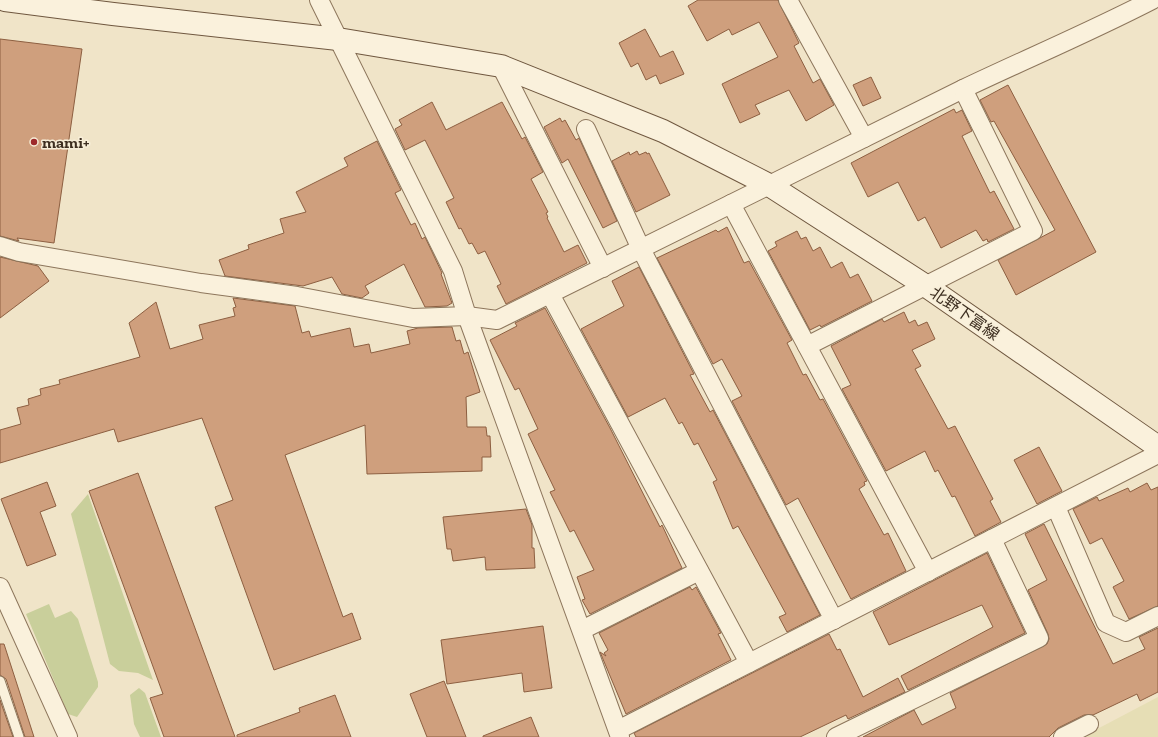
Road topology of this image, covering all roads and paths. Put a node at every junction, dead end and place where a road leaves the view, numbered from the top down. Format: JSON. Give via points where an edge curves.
{"nodes":[{"id":1,"x":5,"y":0,"type":"edge"},
{"id":2,"x":319,"y":0,"type":"edge"},
{"id":3,"x":788,"y":0,"type":"edge"},
{"id":4,"x":1152,"y":0,"type":"edge"},
{"id":5,"x":338,"y":39,"type":"junction"},
{"id":6,"x":501,"y":66,"type":"junction"},
{"id":7,"x":963,"y":89,"type":"junction"},
{"id":8,"x":586,"y":129,"type":"dead end"},
{"id":9,"x":864,"y":138,"type":"junction"},
{"id":10,"x":769,"y":185,"type":"junction"},
{"id":11,"x":731,"y":204,"type":"junction"},
{"id":12,"x":0,"y":246,"type":"edge"},
{"id":13,"x":642,"y":249,"type":"junction"},
{"id":14,"x":603,"y":268,"type":"junction"},
{"id":15,"x":926,"y":286,"type":"junction"},
{"id":16,"x":550,"y":294,"type":"junction"},
{"id":17,"x":467,"y":316,"type":"junction"},
{"id":18,"x":807,"y":346,"type":"junction"},
{"id":19,"x":1158,"y":447,"type":"edge"},
{"id":20,"x":1158,"y":454,"type":"edge"},
{"id":21,"x":1056,"y":507,"type":"junction"},
{"id":22,"x":992,"y":539,"type":"junction"},
{"id":23,"x":699,"y":571,"type":"junction"},
{"id":24,"x":928,"y":572,"type":"junction"},
{"id":25,"x":0,"y":587,"type":"edge"},
{"id":26,"x":1158,"y":616,"type":"edge"},
{"id":27,"x":834,"y":620,"type":"junction"},
{"id":28,"x":582,"y":630,"type":"junction"},
{"id":29,"x":749,"y":663,"type":"junction"},
{"id":30,"x":0,"y":680,"type":"edge"},
{"id":31,"x":1089,"y":724,"type":"dead end"},
{"id":32,"x":619,"y":733,"type":"edge"},
{"id":33,"x":19,"y":737,"type":"edge"},
{"id":34,"x":68,"y":737,"type":"edge"},
{"id":35,"x":836,"y":737,"type":"edge"},
{"id":36,"x":1063,"y":737,"type":"edge"}],
"edges":[{"from":1,"to":5,"type":"street","name":"北野下富線"},
{"from":2,"to":5,"type":"street"},
{"from":3,"to":9,"type":"street"},
{"from":4,"to":7,"type":"street"},
{"from":5,"to":6,"type":"street","name":"北野下富線"},
{"from":5,"to":17,"type":"street","via":[[453,271]]},
{"from":6,"to":10,"type":"street","name":"北野下富線","via":[[663,131]]},
{"from":6,"to":14,"type":"street"},
{"from":7,"to":9,"type":"street"},
{"from":7,"to":15,"type":"street","via":[[1033,231]]},
{"from":8,"to":13,"type":"street"},
{"from":9,"to":10,"type":"street"},
{"from":10,"to":11,"type":"street"},
{"from":10,"to":15,"type":"street","name":"北野下富線"},
{"from":11,"to":13,"type":"street"},
{"from":11,"to":18,"type":"street"},
{"from":12,"to":17,"type":"street","via":[[19,252],[201,283],[297,296],[413,318]]},
{"from":13,"to":14,"type":"street"},
{"from":13,"to":27,"type":"street"},
{"from":14,"to":16,"type":"street"},
{"from":15,"to":18,"type":"street"},
{"from":15,"to":19,"type":"street","name":"北野下富線"},
{"from":16,"to":17,"type":"street","via":[[497,320]]},
{"from":16,"to":23,"type":"street"},
{"from":17,"to":28,"type":"street"},
{"from":18,"to":24,"type":"street"},
{"from":20,"to":21,"type":"street"},
{"from":21,"to":22,"type":"street"},
{"from":21,"to":26,"type":"street","via":[[1106,623],[1126,632]]},
{"from":22,"to":24,"type":"street"},
{"from":22,"to":35,"type":"street","via":[[1039,638]]},
{"from":23,"to":28,"type":"street"},
{"from":23,"to":29,"type":"street"},
{"from":24,"to":27,"type":"street"},
{"from":25,"to":34,"type":"street"},
{"from":27,"to":29,"type":"street"},
{"from":28,"to":32,"type":"street"},
{"from":29,"to":32,"type":"street"},
{"from":30,"to":33,"type":"lane"},
{"from":31,"to":36,"type":"street"}]}
